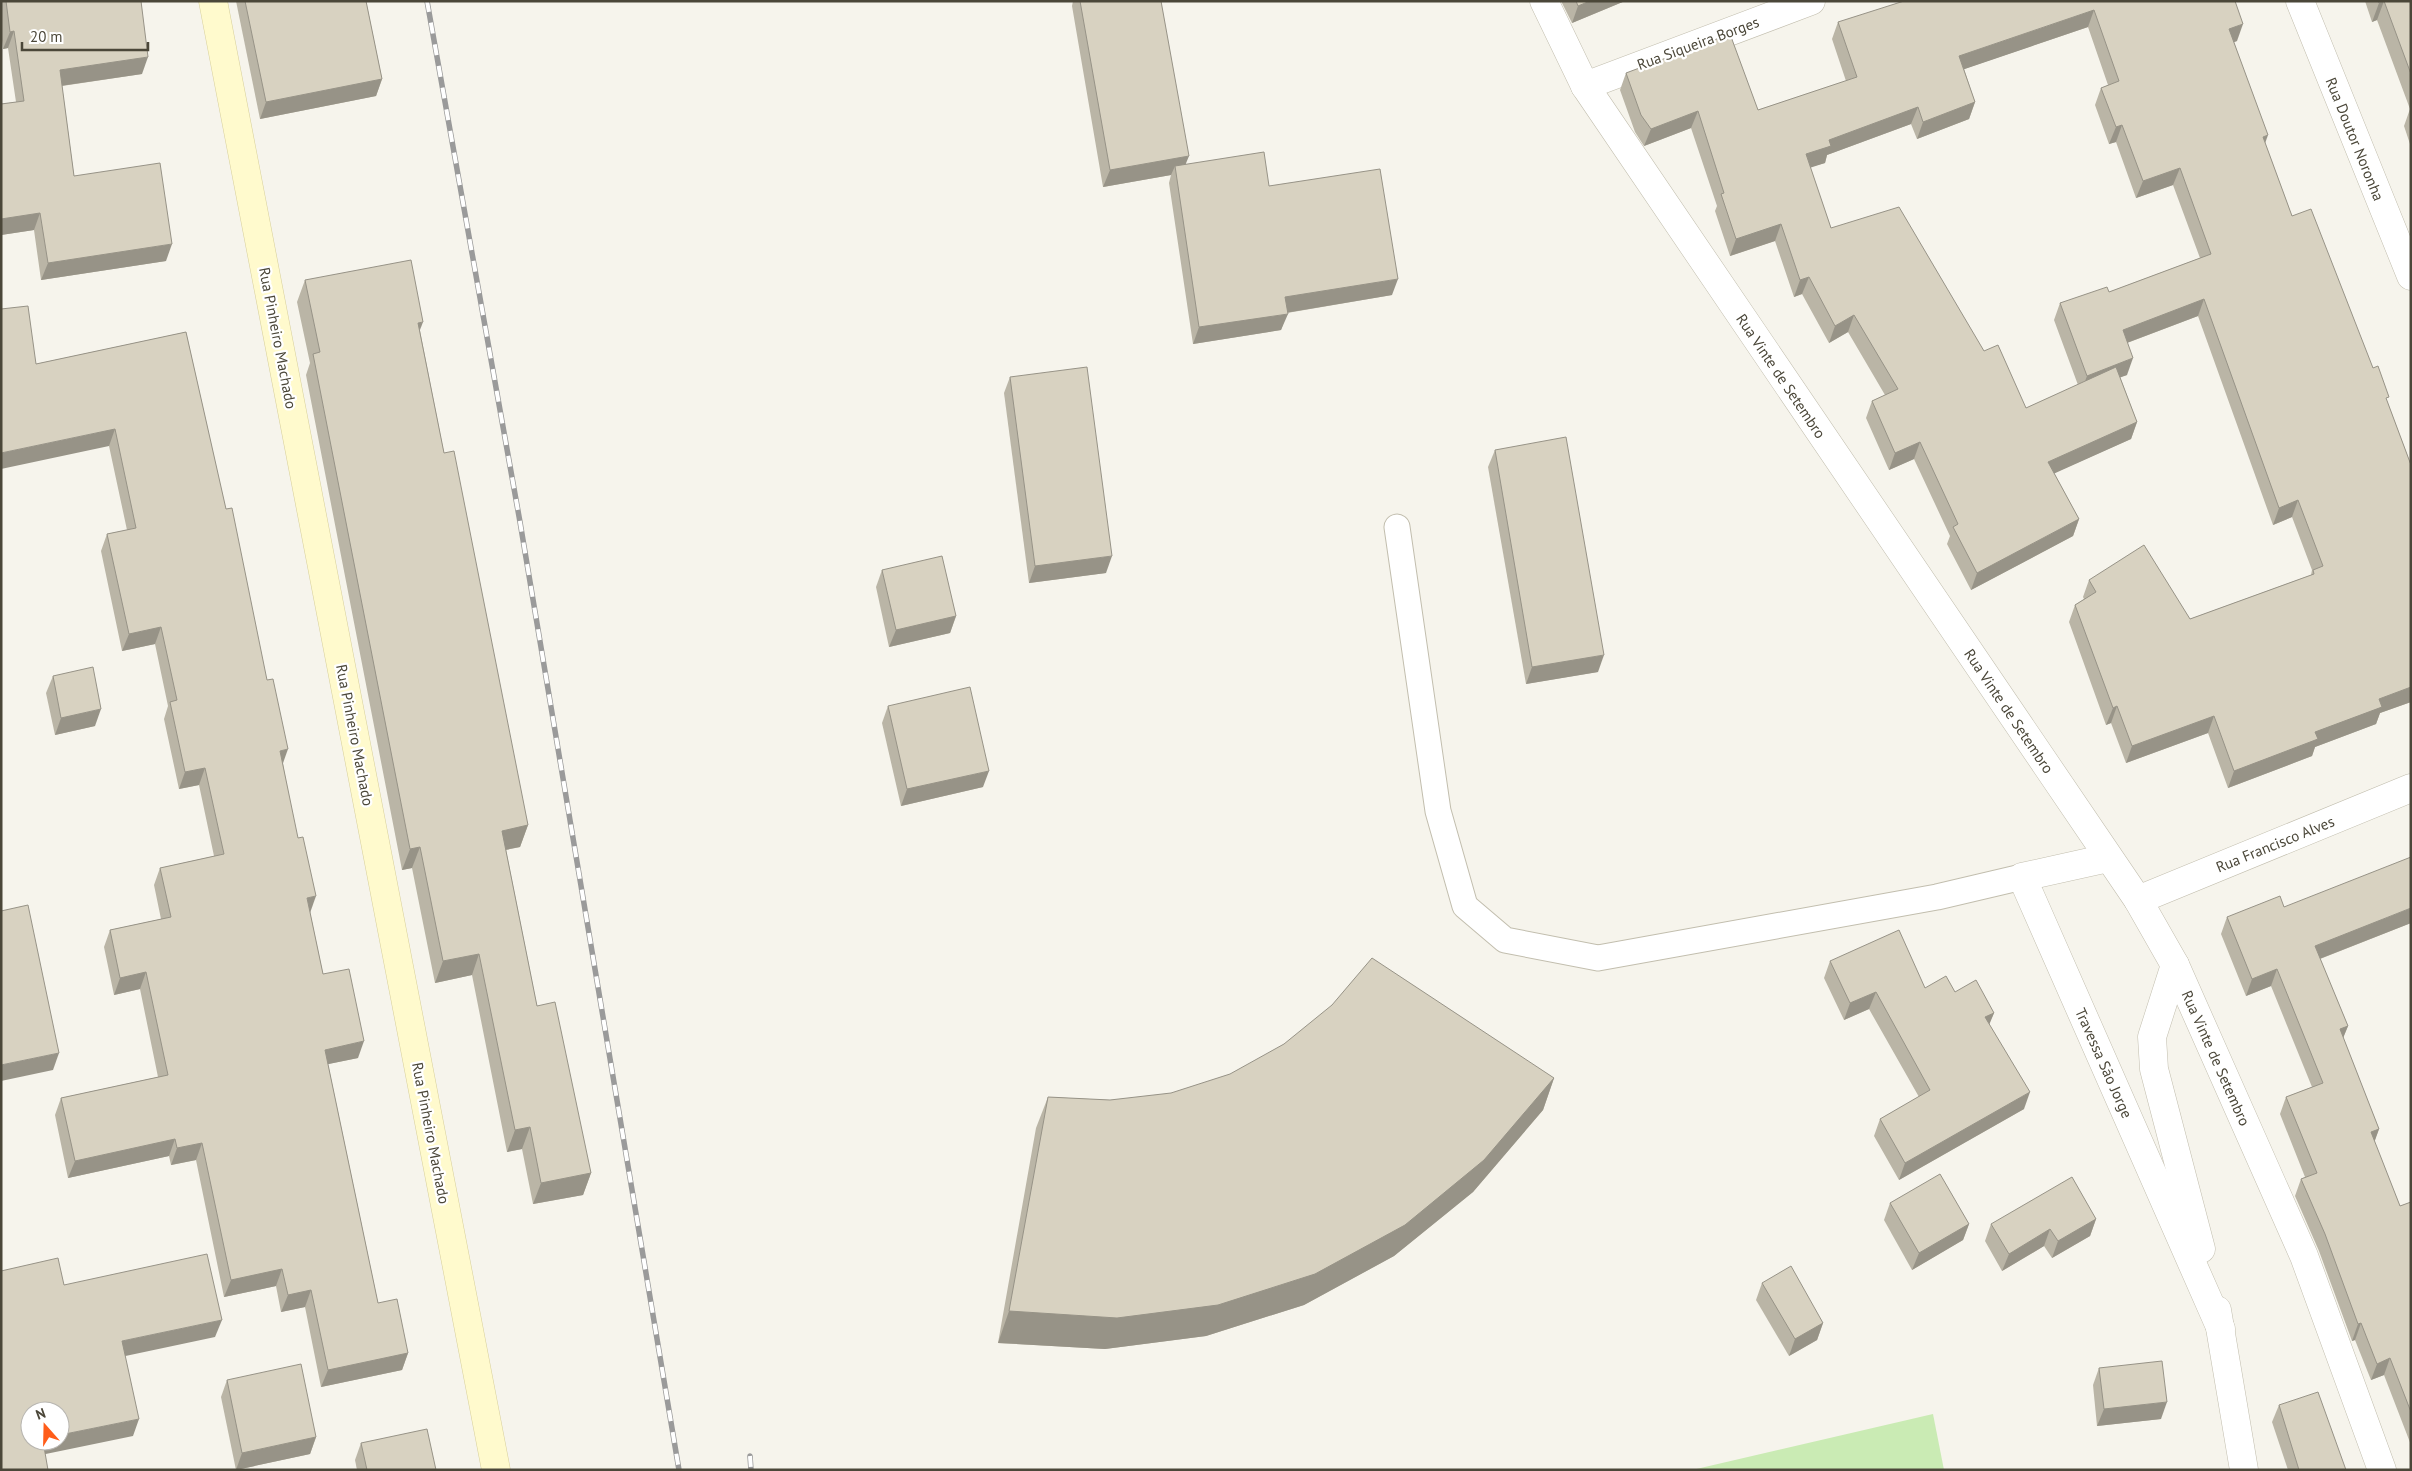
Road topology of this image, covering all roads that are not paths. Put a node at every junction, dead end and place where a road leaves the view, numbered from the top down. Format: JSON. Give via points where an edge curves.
{"nodes":[{"id":1,"x":213,"y":1,"type":"edge"},
{"id":2,"x":1544,"y":1,"type":"edge"},
{"id":3,"x":1811,"y":1,"type":"edge"},
{"id":4,"x":2300,"y":1,"type":"edge"},
{"id":5,"x":1585,"y":86,"type":"junction"},
{"id":6,"x":2411,"y":276,"type":"edge"},
{"id":7,"x":1397,"y":527,"type":"dead end"},
{"id":8,"x":2411,"y":788,"type":"edge"},
{"id":9,"x":2108,"y":858,"type":"junction"},
{"id":10,"x":2022,"y":877,"type":"junction"},
{"id":11,"x":2138,"y":900,"type":"junction"},
{"id":12,"x":2175,"y":965,"type":"junction"},
{"id":13,"x":2221,"y":1328,"type":"junction"},
{"id":14,"x":496,"y":1470,"type":"edge"},
{"id":15,"x":2244,"y":1470,"type":"edge"},
{"id":16,"x":2382,"y":1470,"type":"edge"}],
"edges":[{"from":1,"to":14,"type":"main road","name":"Rua Pinheiro Machado"},
{"from":2,"to":5,"type":"street","name":"Rua Vinte de Setembro"},
{"from":3,"to":5,"type":"street","name":"Rua Siqueira Borges"},
{"from":4,"to":6,"type":"street","name":"Rua Doutor Noronha"},
{"from":5,"to":9,"type":"street","name":"Rua Vinte de Setembro"},
{"from":7,"to":10,"type":"lane","via":[[1438,811],[1465,906],[1505,940],[1598,958],[1937,897]]},
{"from":8,"to":11,"type":"street","name":"Rua Francisco Alves"},
{"from":9,"to":10,"type":"street"},
{"from":9,"to":11,"type":"street","name":"Rua Vinte de Setembro"},
{"from":10,"to":13,"type":"street","name":"Travessa São Jorge"},
{"from":11,"to":12,"type":"street","name":"Rua Vinte de Setembro"},
{"from":12,"to":13,"type":"street","name":"Travessa São Jorge","via":[[2152,1037],[2154,1069]]},
{"from":12,"to":16,"type":"street","name":"Rua Vinte de Setembro","via":[[2304,1256]]},
{"from":13,"to":15,"type":"street","name":"Travessa São Jorge"}]}
